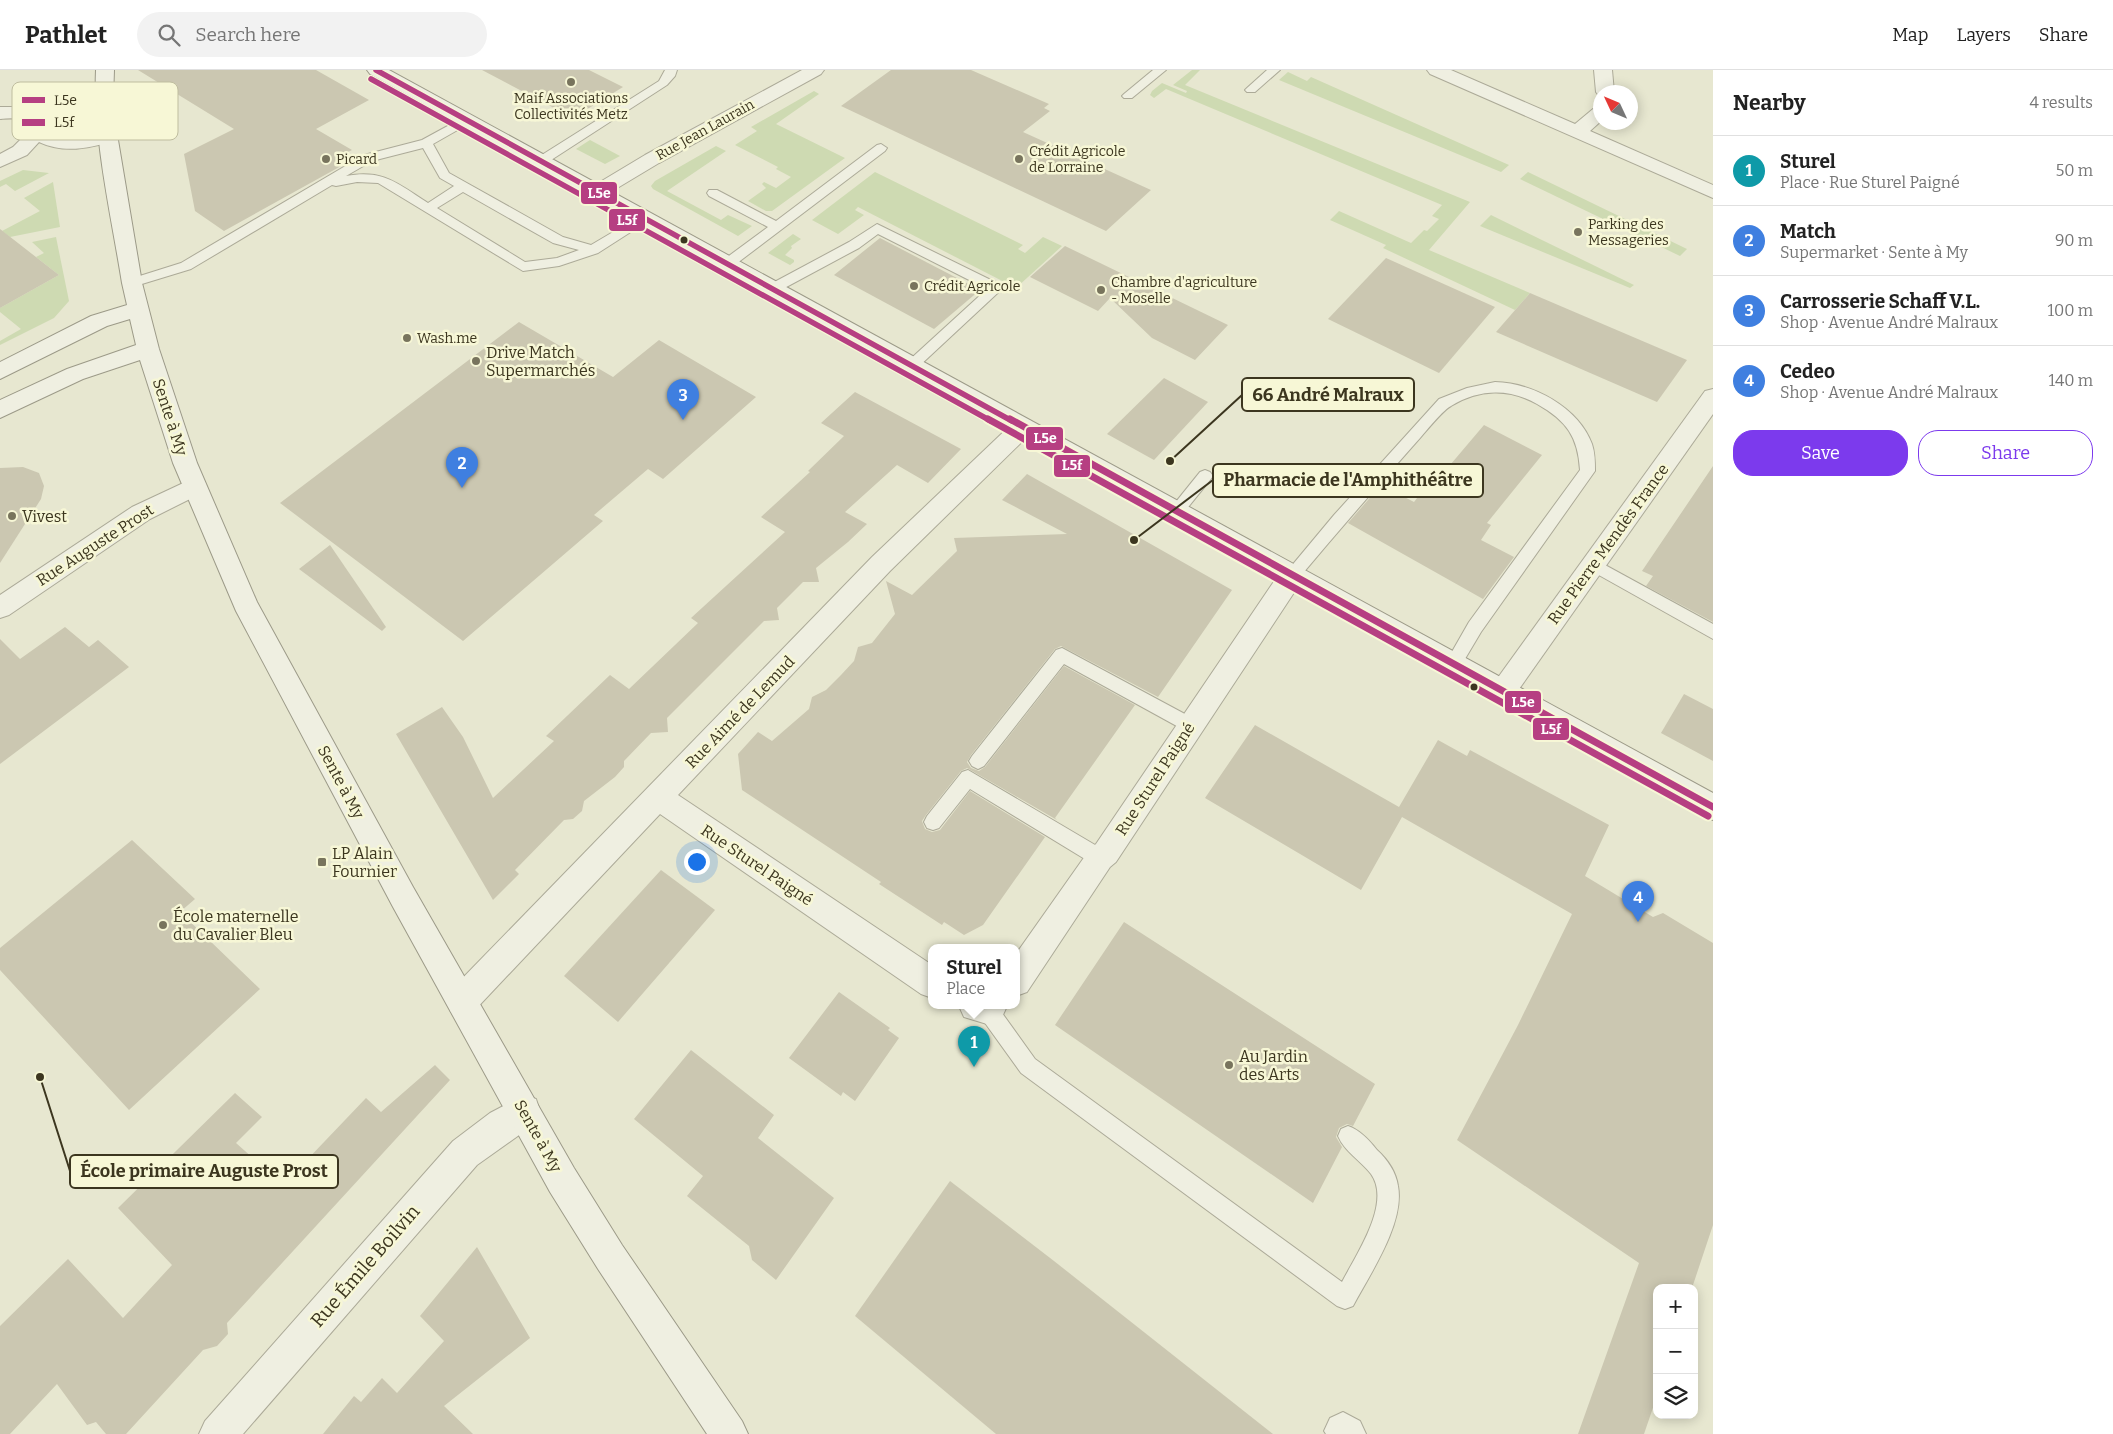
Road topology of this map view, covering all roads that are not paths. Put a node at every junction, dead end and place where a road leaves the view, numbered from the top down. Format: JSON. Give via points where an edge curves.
{"nodes":[{"id":1,"x":376,"y":70,"type":"edge"},
{"id":2,"x":671,"y":70,"type":"edge"},
{"id":3,"x":814,"y":70,"type":"edge"},
{"id":4,"x":1160,"y":70,"type":"edge"},
{"id":5,"x":1274,"y":70,"type":"edge"},
{"id":6,"x":1436,"y":70,"type":"edge"},
{"id":7,"x":1603,"y":70,"type":"edge"},
{"id":8,"x":1604,"y":85,"type":"edge"},
{"id":9,"x":1252,"y":90,"type":"dead end"},
{"id":10,"x":1128,"y":96,"type":"dead end"},
{"id":11,"x":1593,"y":119,"type":"edge"},
{"id":12,"x":466,"y":120,"type":"junction"},
{"id":13,"x":1578,"y":132,"type":"junction"},
{"id":14,"x":31,"y":140,"type":"edge"},
{"id":15,"x":48,"y":140,"type":"edge"},
{"id":16,"x":93,"y":140,"type":"edge"},
{"id":17,"x":108,"y":140,"type":"edge"},
{"id":18,"x":426,"y":143,"type":"junction"},
{"id":19,"x":881,"y":148,"type":"dead end"},
{"id":20,"x":0,"y":161,"type":"edge"},
{"id":21,"x":541,"y":161,"type":"junction"},
{"id":22,"x":321,"y":184,"type":"junction"},
{"id":23,"x":464,"y":186,"type":"junction"},
{"id":24,"x":597,"y":192,"type":"junction"},
{"id":25,"x":1713,"y":192,"type":"edge"},
{"id":26,"x":713,"y":193,"type":"dead end"},
{"id":27,"x":429,"y":208,"type":"junction"},
{"id":28,"x":645,"y":219,"type":"junction"},
{"id":29,"x":777,"y":226,"type":"junction"},
{"id":30,"x":593,"y":250,"type":"junction"},
{"id":31,"x":727,"y":264,"type":"junction"},
{"id":32,"x":132,"y":283,"type":"junction"},
{"id":33,"x":772,"y":289,"type":"junction"},
{"id":34,"x":138,"y":309,"type":"junction"},
{"id":35,"x":148,"y":349,"type":"junction"},
{"id":36,"x":911,"y":366,"type":"junction"},
{"id":37,"x":0,"y":371,"type":"edge"},
{"id":38,"x":1713,"y":397,"type":"edge"},
{"id":39,"x":0,"y":410,"type":"edge"},
{"id":40,"x":1023,"y":427,"type":"junction"},
{"id":41,"x":1205,"y":476,"type":"dead end"},
{"id":42,"x":194,"y":487,"type":"junction"},
{"id":43,"x":1176,"y":512,"type":"junction"},
{"id":44,"x":1594,"y":565,"type":"junction"},
{"id":45,"x":1292,"y":575,"type":"junction"},
{"id":46,"x":0,"y":608,"type":"edge"},
{"id":47,"x":1713,"y":632,"type":"edge"},
{"id":48,"x":1452,"y":664,"type":"junction"},
{"id":49,"x":1503,"y":692,"type":"junction"},
{"id":50,"x":1190,"y":725,"type":"junction"},
{"id":51,"x":978,"y":761,"type":"dead end"},
{"id":52,"x":657,"y":797,"type":"junction"},
{"id":53,"x":1713,"y":807,"type":"edge"},
{"id":54,"x":933,"y":822,"type":"dead end"},
{"id":55,"x":1100,"y":858,"type":"junction"},
{"id":56,"x":1020,"y":975,"type":"edge"},
{"id":57,"x":928,"y":981,"type":"edge"},
{"id":58,"x":462,"y":1001,"type":"junction"},
{"id":59,"x":985,"y":1009,"type":"edge"},
{"id":60,"x":524,"y":1111,"type":"junction"},
{"id":61,"x":1348,"y":1136,"type":"dead end"},
{"id":62,"x":218,"y":1434,"type":"edge"},
{"id":63,"x":730,"y":1434,"type":"edge"}],
"edges":[{"from":1,"to":12,"type":"street"},
{"from":2,"to":21,"type":"lane","via":[[663,84]]},
{"from":3,"to":24,"type":"street","name":"Rue Jean Laurain"},
{"from":4,"to":10,"type":"lane"},
{"from":5,"to":9,"type":"lane"},
{"from":6,"to":13,"type":"street"},
{"from":7,"to":8,"type":"street"},
{"from":11,"to":13,"type":"street"},
{"from":12,"to":18,"type":"lane"},
{"from":12,"to":21,"type":"street"},
{"from":13,"to":25,"type":"street"},
{"from":14,"to":20,"type":"street","via":[[20,151]]},
{"from":15,"to":16,"type":"street","via":[[68,145]]},
{"from":17,"to":32,"type":"street","name":"Sente à My"},
{"from":18,"to":22,"type":"lane","via":[[368,158]]},
{"from":18,"to":23,"type":"lane","via":[[444,175]]},
{"from":19,"to":29,"type":"lane"},
{"from":21,"to":24,"type":"street"},
{"from":22,"to":27,"type":"lane","via":[[357,178],[381,179]]},
{"from":22,"to":32,"type":"lane","via":[[186,266]]},
{"from":23,"to":27,"type":"lane"},
{"from":23,"to":30,"type":"lane","via":[[558,240]]},
{"from":24,"to":28,"type":"street"},
{"from":26,"to":29,"type":"lane"},
{"from":27,"to":30,"type":"lane","via":[[523,267],[559,262]]},
{"from":28,"to":30,"type":"lane"},
{"from":28,"to":31,"type":"street"},
{"from":29,"to":31,"type":"lane"},
{"from":31,"to":33,"type":"street"},
{"from":32,"to":34,"type":"street","name":"Sente à My"},
{"from":33,"to":36,"type":"street"},
{"from":33,"to":36,"type":"lane","via":[[854,245],[877,228],[996,288]]},
{"from":34,"to":35,"type":"street","name":"Sente à My"},
{"from":34,"to":37,"type":"street","via":[[99,321]]},
{"from":35,"to":39,"type":"street","via":[[75,374]]},
{"from":35,"to":42,"type":"street","name":"Sente à My"},
{"from":36,"to":40,"type":"street"},
{"from":38,"to":44,"type":"street","name":"Rue Pierre Mendès France"},
{"from":40,"to":43,"type":"street"},
{"from":40,"to":52,"type":"street","name":"Rue Aimé de Lemud","via":[[881,564]]},
{"from":41,"to":43,"type":"lane"},
{"from":42,"to":46,"type":"street","name":"Rue Auguste Prost","via":[[141,513]]},
{"from":42,"to":58,"type":"street","name":"Sente à My","via":[[245,604]]},
{"from":43,"to":45,"type":"street"},
{"from":44,"to":47,"type":"lane"},
{"from":44,"to":49,"type":"street","name":"Rue Pierre Mendès France"},
{"from":45,"to":48,"type":"street"},
{"from":45,"to":48,"type":"lane","via":[[1444,403],[1482,389],[1502,387],[1542,401],[1574,425],[1584,442],[1588,471],[1475,627]]},
{"from":45,"to":50,"type":"street","name":"Rue Sturel Paigné"},
{"from":48,"to":49,"type":"street"},
{"from":49,"to":53,"type":"street"},
{"from":50,"to":51,"type":"lane","via":[[1062,655]]},
{"from":50,"to":55,"type":"street","name":"Rue Sturel Paigné"},
{"from":52,"to":57,"type":"street","name":"Rue Sturel Paigné"},
{"from":52,"to":58,"type":"street","name":"Rue Aimé de Lemud"},
{"from":54,"to":55,"type":"lane","via":[[968,778]]},
{"from":55,"to":56,"type":"street","name":"Rue Sturel Paigné"},
{"from":58,"to":60,"type":"street","name":"Sente à My"},
{"from":59,"to":61,"type":"lane","via":[[1028,1066],[1345,1298],[1385,1221],[1388,1186],[1372,1157]]},
{"from":60,"to":62,"type":"street","name":"Rue Émile Boilvin","via":[[465,1153]]},
{"from":60,"to":63,"type":"street","name":"Sente à My","via":[[610,1257]]}]}
